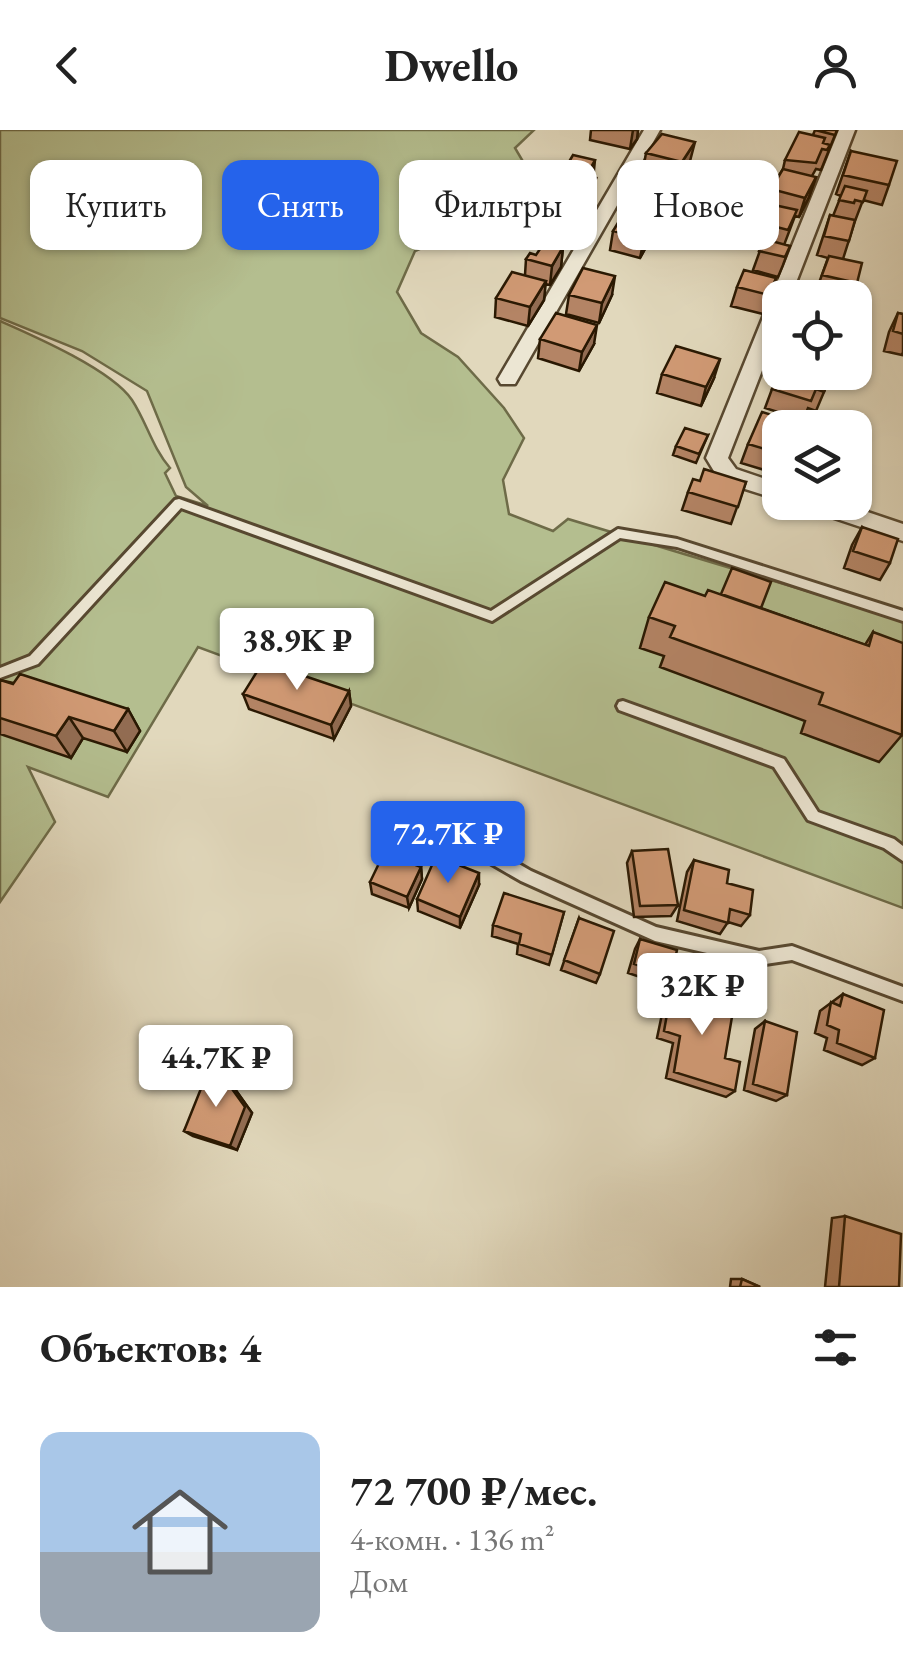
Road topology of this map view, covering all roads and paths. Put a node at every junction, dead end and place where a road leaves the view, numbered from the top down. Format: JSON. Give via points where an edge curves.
{"nodes":[{"id":1,"x":652,"y":130,"type":"edge"},
{"id":2,"x":847,"y":130,"type":"edge"},
{"id":3,"x":787,"y":280,"type":"edge"},
{"id":4,"x":762,"y":344,"type":"edge"},
{"id":5,"x":508,"y":379,"type":"dead end"},
{"id":6,"x":762,"y":486,"type":"edge"},
{"id":7,"x":865,"y":520,"type":"edge"},
{"id":8,"x":903,"y":533,"type":"edge"},
{"id":9,"x":903,"y":616,"type":"edge"},
{"id":10,"x":0,"y":673,"type":"edge"},
{"id":11,"x":624,"y":706,"type":"dead end"},
{"id":12,"x":384,"y":826,"type":"dead end"},
{"id":13,"x":903,"y":854,"type":"edge"},
{"id":14,"x":903,"y":994,"type":"edge"}],
"edges":[{"from":1,"to":5,"type":"street"},
{"from":2,"to":3,"type":"street"},
{"from":4,"to":6,"type":"street","via":[[718,458],[728,475]]},
{"from":7,"to":8,"type":"street"},
{"from":9,"to":10,"type":"lane","via":[[677,543],[618,533],[492,616],[179,503],[34,660]]},
{"from":11,"to":13,"type":"lane","via":[[779,763],[813,816]]},
{"from":12,"to":14,"type":"lane","via":[[486,853],[655,934],[759,958],[792,953]]}]}
